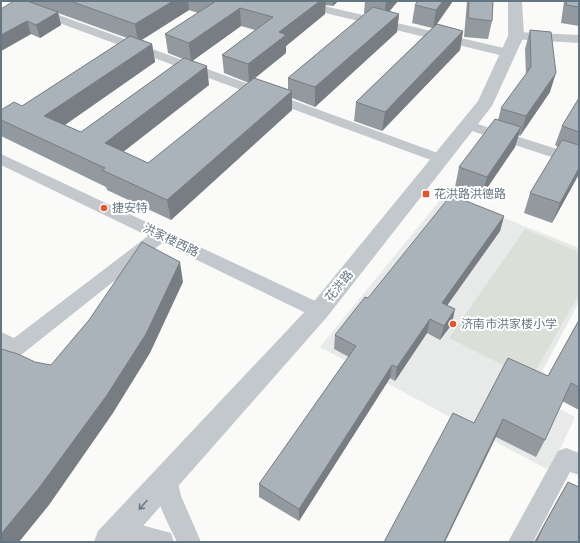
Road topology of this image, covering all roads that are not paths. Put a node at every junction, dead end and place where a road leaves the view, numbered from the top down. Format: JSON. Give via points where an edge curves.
{"nodes":[{"id":1,"x":10,"y":1,"type":"edge"},
{"id":2,"x":288,"y":1,"type":"edge"},
{"id":3,"x":515,"y":1,"type":"edge"},
{"id":4,"x":1,"y":8,"type":"edge"},
{"id":5,"x":516,"y":36,"type":"junction"},
{"id":6,"x":579,"y":39,"type":"edge"},
{"id":7,"x":508,"y":53,"type":"junction"},
{"id":8,"x":468,"y":125,"type":"junction"},
{"id":9,"x":1,"y":159,"type":"edge"},
{"id":10,"x":441,"y":159,"type":"junction"},
{"id":11,"x":579,"y":161,"type":"edge"},
{"id":12,"x":161,"y":235,"type":"junction"},
{"id":13,"x":319,"y":311,"type":"junction"},
{"id":14,"x":1,"y":340,"type":"edge"},
{"id":15,"x":579,"y":465,"type":"edge"},
{"id":16,"x":166,"y":479,"type":"junction"},
{"id":17,"x":114,"y":536,"type":"edge"},
{"id":18,"x":162,"y":542,"type":"edge"},
{"id":19,"x":189,"y":542,"type":"edge"},
{"id":20,"x":520,"y":542,"type":"edge"}],
"edges":[{"from":1,"to":4,"type":"main road"},
{"from":1,"to":10,"type":"street"},
{"from":2,"to":7,"type":"street"},
{"from":3,"to":5,"type":"street","name":"花洪路"},
{"from":5,"to":6,"type":"street"},
{"from":5,"to":7,"type":"street","name":"花洪路"},
{"from":7,"to":8,"type":"street","name":"花洪路","via":[[486,102]]},
{"from":8,"to":10,"type":"street","name":"花洪路"},
{"from":8,"to":11,"type":"street"},
{"from":9,"to":12,"type":"street","name":"洪家楼西路"},
{"from":10,"to":13,"type":"street","name":"花洪路"},
{"from":12,"to":13,"type":"street","name":"洪家楼西路"},
{"from":12,"to":14,"type":"street","via":[[14,349]]},
{"from":13,"to":16,"type":"street","name":"花洪路"},
{"from":15,"to":20,"type":"street","via":[[566,458]]},
{"from":16,"to":17,"type":"street","name":"花洪路","one_way":true},
{"from":16,"to":19,"type":"street","via":[[169,497]]},
{"from":17,"to":18,"type":"street"}]}
